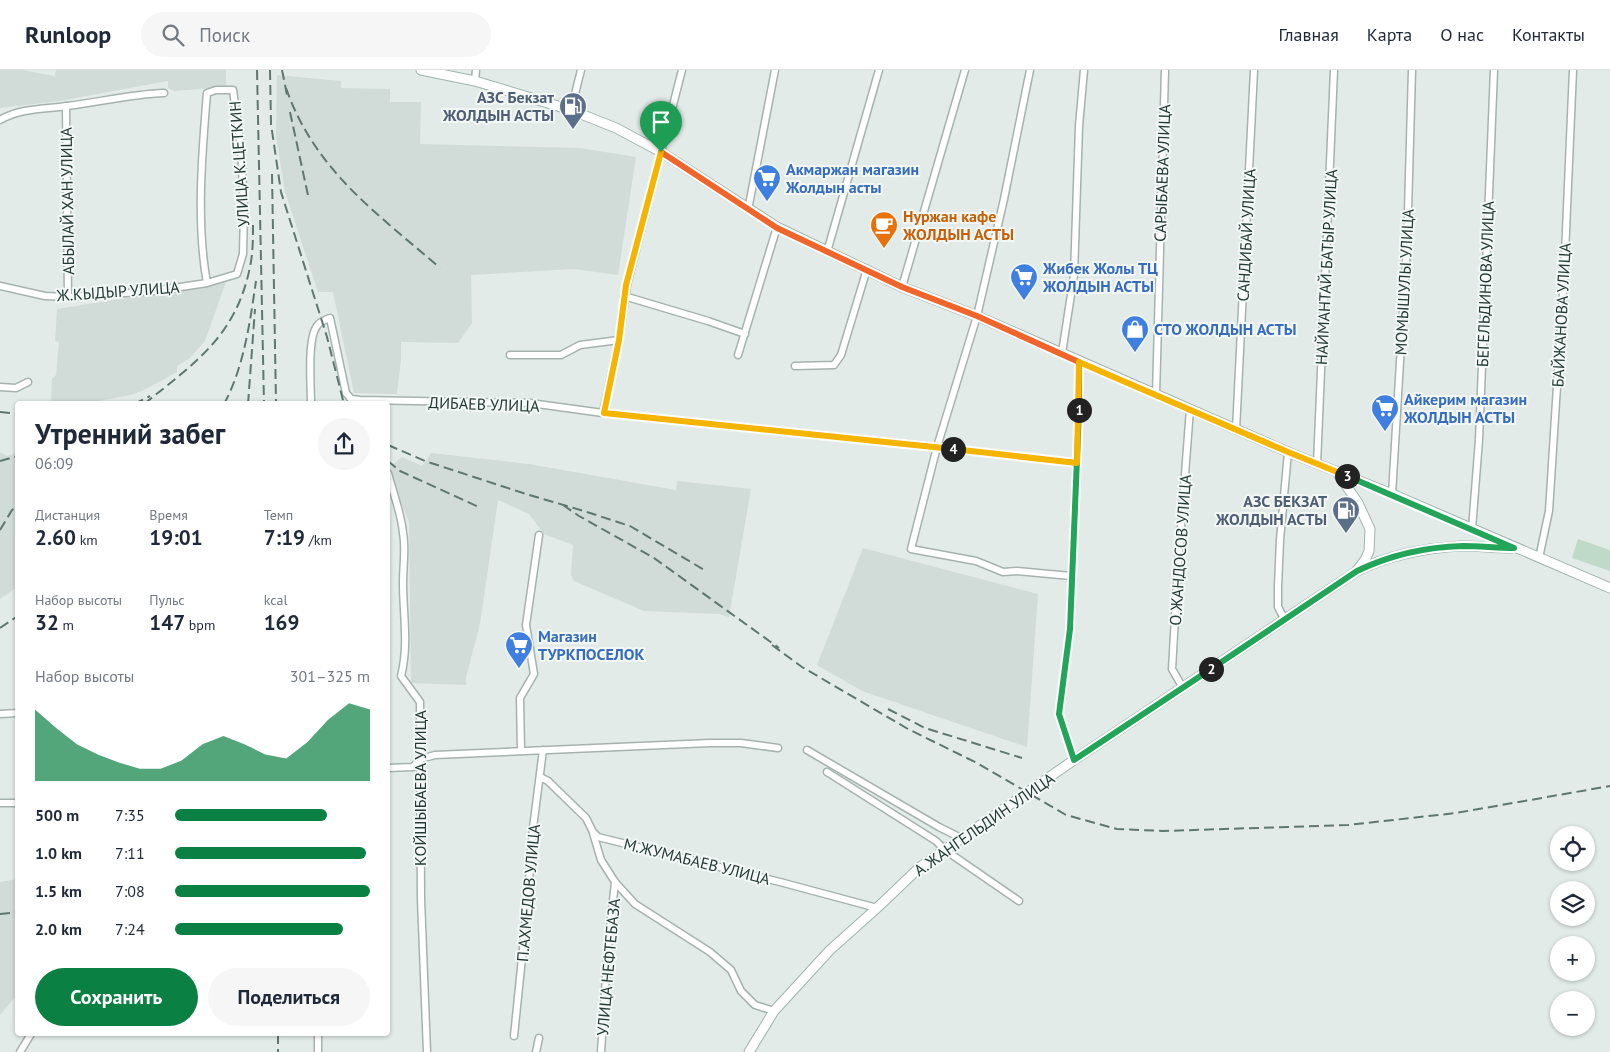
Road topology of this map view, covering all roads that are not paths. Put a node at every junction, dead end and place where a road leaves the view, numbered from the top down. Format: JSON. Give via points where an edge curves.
{"nodes":[{"id":1,"x":421,"y":70,"type":"edge"},
{"id":2,"x":476,"y":70,"type":"edge"},
{"id":3,"x":582,"y":70,"type":"edge"},
{"id":4,"x":682,"y":70,"type":"edge"},
{"id":5,"x":775,"y":70,"type":"edge"},
{"id":6,"x":879,"y":70,"type":"edge"},
{"id":7,"x":965,"y":70,"type":"edge"},
{"id":8,"x":1030,"y":70,"type":"edge"},
{"id":9,"x":1084,"y":70,"type":"edge"},
{"id":10,"x":1165,"y":70,"type":"edge"},
{"id":11,"x":1254,"y":70,"type":"edge"},
{"id":12,"x":1334,"y":70,"type":"edge"},
{"id":13,"x":1412,"y":70,"type":"edge"},
{"id":14,"x":1494,"y":70,"type":"edge"},
{"id":15,"x":1573,"y":70,"type":"edge"},
{"id":16,"x":475,"y":82,"type":"junction"},
{"id":17,"x":164,"y":93,"type":"dead end"},
{"id":18,"x":66,"y":106,"type":"junction"},
{"id":19,"x":571,"y":110,"type":"junction"},
{"id":20,"x":0,"y":120,"type":"edge"},
{"id":21,"x":661,"y":152,"type":"junction"},
{"id":22,"x":748,"y":210,"type":"junction"},
{"id":23,"x":777,"y":228,"type":"junction"},
{"id":24,"x":827,"y":252,"type":"junction"},
{"id":25,"x":867,"y":269,"type":"junction"},
{"id":26,"x":207,"y":283,"type":"junction"},
{"id":27,"x":0,"y":286,"type":"edge"},
{"id":28,"x":902,"y":287,"type":"junction"},
{"id":29,"x":68,"y":296,"type":"junction"},
{"id":30,"x":624,"y":296,"type":"junction"},
{"id":31,"x":977,"y":316,"type":"junction"},
{"id":32,"x":745,"y":334,"type":"junction"},
{"id":33,"x":619,"y":340,"type":"junction"},
{"id":34,"x":1062,"y":353,"type":"junction"},
{"id":35,"x":510,"y":355,"type":"dead end"},
{"id":36,"x":738,"y":355,"type":"dead end"},
{"id":37,"x":1079,"y":362,"type":"junction"},
{"id":38,"x":795,"y":366,"type":"dead end"},
{"id":39,"x":28,"y":382,"type":"dead end"},
{"id":40,"x":0,"y":387,"type":"edge"},
{"id":41,"x":1156,"y":395,"type":"junction"},
{"id":42,"x":311,"y":401,"type":"edge"},
{"id":43,"x":1190,"y":409,"type":"junction"},
{"id":44,"x":604,"y":413,"type":"junction"},
{"id":45,"x":1236,"y":430,"type":"junction"},
{"id":46,"x":937,"y":447,"type":"junction"},
{"id":47,"x":1288,"y":452,"type":"junction"},
{"id":48,"x":1077,"y":463,"type":"junction"},
{"id":49,"x":1317,"y":464,"type":"junction"},
{"id":50,"x":1337,"y":472,"type":"junction"},
{"id":51,"x":390,"y":482,"type":"edge"},
{"id":52,"x":1392,"y":494,"type":"junction"},
{"id":53,"x":1472,"y":528,"type":"junction"},
{"id":54,"x":539,"y":535,"type":"dead end"},
{"id":55,"x":1514,"y":548,"type":"junction"},
{"id":56,"x":1539,"y":558,"type":"junction"},
{"id":57,"x":1357,"y":571,"type":"junction"},
{"id":58,"x":1071,"y":576,"type":"junction"},
{"id":59,"x":1610,"y":588,"type":"edge"},
{"id":60,"x":1285,"y":620,"type":"junction"},
{"id":61,"x":1183,"y":688,"type":"junction"},
{"id":62,"x":15,"y":713,"type":"edge"},
{"id":63,"x":0,"y":714,"type":"edge"},
{"id":64,"x":778,"y":748,"type":"dead end"},
{"id":65,"x":543,"y":750,"type":"junction"},
{"id":66,"x":807,"y":750,"type":"dead end"},
{"id":67,"x":521,"y":751,"type":"junction"},
{"id":68,"x":420,"y":759,"type":"junction"},
{"id":69,"x":1074,"y":760,"type":"junction"},
{"id":70,"x":390,"y":768,"type":"edge"},
{"id":71,"x":827,"y":772,"type":"dead end"},
{"id":72,"x":540,"y":777,"type":"junction"},
{"id":73,"x":0,"y":803,"type":"edge"},
{"id":74,"x":15,"y":803,"type":"edge"},
{"id":75,"x":593,"y":832,"type":"junction"},
{"id":76,"x":961,"y":838,"type":"junction"},
{"id":77,"x":945,"y":850,"type":"junction"},
{"id":78,"x":616,"y":882,"type":"junction"},
{"id":79,"x":1019,"y":900,"type":"dead end"},
{"id":80,"x":877,"y":908,"type":"junction"},
{"id":81,"x":774,"y":1011,"type":"junction"},
{"id":82,"x":30,"y":1036,"type":"edge"},
{"id":83,"x":318,"y":1036,"type":"edge"},
{"id":84,"x":514,"y":1036,"type":"dead end"},
{"id":85,"x":539,"y":1038,"type":"dead end"},
{"id":86,"x":20,"y":1052,"type":"edge"},
{"id":87,"x":318,"y":1052,"type":"edge"},
{"id":88,"x":427,"y":1052,"type":"edge"},
{"id":89,"x":536,"y":1052,"type":"edge"},
{"id":90,"x":601,"y":1052,"type":"edge"},
{"id":91,"x":748,"y":1052,"type":"edge"}],
"edges":[{"from":1,"to":16,"type":"main road"},
{"from":2,"to":16,"type":"street"},
{"from":3,"to":19,"type":"street"},
{"from":4,"to":21,"type":"street"},
{"from":5,"to":22,"type":"street"},
{"from":6,"to":24,"type":"street"},
{"from":7,"to":28,"type":"street"},
{"from":8,"to":31,"type":"street"},
{"from":9,"to":34,"type":"street","via":[[1074,275]]},
{"from":10,"to":41,"type":"street","name":"САРЫБАЕВА УЛИЦА"},
{"from":11,"to":45,"type":"street","name":"САНДИБАЙ УЛИЦА"},
{"from":12,"to":49,"type":"street","name":"НАЙМАНТАЙ БАТЫР УЛИЦА"},
{"from":13,"to":52,"type":"street","name":"МОМЫШУЛЫ УЛИЦА","via":[[1407,246]]},
{"from":14,"to":53,"type":"street","name":"БЕГЕЛЬДИНОВА УЛИЦА"},
{"from":15,"to":56,"type":"street","name":"БАЙЖАНОВА УЛИЦА","via":[[1549,511]]},
{"from":16,"to":19,"type":"main road"},
{"from":17,"to":18,"type":"street"},
{"from":18,"to":20,"type":"street","via":[[10,114]]},
{"from":18,"to":29,"type":"street","name":"АБЫЛАЙ ХАН УЛИЦА"},
{"from":19,"to":21,"type":"main road","via":[[616,128]]},
{"from":21,"to":22,"type":"main road"},
{"from":21,"to":30,"type":"street"},
{"from":22,"to":23,"type":"main road"},
{"from":23,"to":24,"type":"main road"},
{"from":23,"to":32,"type":"street"},
{"from":24,"to":25,"type":"main road"},
{"from":25,"to":28,"type":"main road"},
{"from":25,"to":38,"type":"street","via":[[841,355],[834,365]]},
{"from":26,"to":26,"type":"street","name":"УЛИЦА К.ЦЕТКИН","via":[[201,224],[202,146],[207,93],[233,90],[241,148],[243,254],[237,274]]},
{"from":26,"to":29,"type":"street","name":"Ж.КЫДЫР УЛИЦА","via":[[154,291]]},
{"from":27,"to":29,"type":"street","name":"Ж.КЫДЫР УЛИЦА","via":[[45,296]]},
{"from":28,"to":31,"type":"main road"},
{"from":30,"to":32,"type":"street"},
{"from":30,"to":33,"type":"street"},
{"from":31,"to":34,"type":"main road"},
{"from":31,"to":46,"type":"street"},
{"from":32,"to":36,"type":"street"},
{"from":33,"to":35,"type":"street","via":[[580,345],[561,355]]},
{"from":33,"to":44,"type":"street"},
{"from":34,"to":37,"type":"main road"},
{"from":37,"to":41,"type":"main road"},
{"from":37,"to":48,"type":"street"},
{"from":39,"to":40,"type":"street","via":[[16,388]]},
{"from":41,"to":43,"type":"main road"},
{"from":42,"to":44,"type":"street","name":"ДИБАЕВ УЛИЦА","via":[[313,336],[319,323],[330,318],[346,393],[351,399],[530,403]]},
{"from":43,"to":45,"type":"main road"},
{"from":43,"to":61,"type":"street","name":"О.ЖАНДОСОВ УЛИЦА","via":[[1172,669]]},
{"from":44,"to":46,"type":"street","name":"ДИБАЕВ УЛИЦА"},
{"from":45,"to":47,"type":"main road"},
{"from":46,"to":48,"type":"street","name":"ДИБАЕВ УЛИЦА"},
{"from":46,"to":58,"type":"street","via":[[911,549],[976,561],[1003,572]]},
{"from":47,"to":49,"type":"main road"},
{"from":47,"to":60,"type":"street","via":[[1278,586],[1278,607]]},
{"from":48,"to":58,"type":"street"},
{"from":49,"to":50,"type":"main road"},
{"from":50,"to":52,"type":"main road"},
{"from":50,"to":57,"type":"main road","via":[[1358,502],[1370,529],[1369,551]]},
{"from":51,"to":68,"type":"street","name":"КОЙШЫБАЕВА УЛИЦА","via":[[404,534],[405,661],[402,676],[420,702]]},
{"from":52,"to":53,"type":"main road"},
{"from":53,"to":55,"type":"main road"},
{"from":54,"to":67,"type":"street","via":[[526,625],[534,674],[520,698]]},
{"from":55,"to":56,"type":"main road"},
{"from":55,"to":57,"type":"main road","name":"А.ЖАНГЕЛЬДИН УЛИЦА","via":[[1462,546],[1427,549],[1400,554]]},
{"from":56,"to":59,"type":"main road"},
{"from":57,"to":60,"type":"main road","name":"А.ЖАНГЕЛЬДИН УЛИЦА"},
{"from":58,"to":69,"type":"street","via":[[1070,629],[1059,714]]},
{"from":60,"to":61,"type":"main road","name":"А.ЖАНГЕЛЬДИН УЛИЦА"},
{"from":61,"to":69,"type":"main road","name":"А.ЖАНГЕЛЬДИН УЛИЦА"},
{"from":62,"to":63,"type":"street"},
{"from":64,"to":65,"type":"street","via":[[710,742]]},
{"from":65,"to":67,"type":"street"},
{"from":65,"to":72,"type":"street","name":"П.АХМЕДОВ УЛИЦА"},
{"from":66,"to":76,"type":"street"},
{"from":67,"to":68,"type":"street","via":[[435,755]]},
{"from":68,"to":70,"type":"street","via":[[413,767]]},
{"from":68,"to":88,"type":"street","name":"КОЙШЫБАЕВА УЛИЦА"},
{"from":69,"to":76,"type":"main road","name":"А.ЖАНГЕЛЬДИН УЛИЦА"},
{"from":71,"to":77,"type":"street","via":[[936,841]]},
{"from":72,"to":75,"type":"street","via":[[586,818]]},
{"from":72,"to":84,"type":"street","name":"П.АХМЕДОВ УЛИЦА"},
{"from":73,"to":74,"type":"street"},
{"from":75,"to":78,"type":"street","via":[[601,860]]},
{"from":75,"to":80,"type":"street","name":"М.ЖУМАБАЕВ УЛИЦА","via":[[598,837]]},
{"from":76,"to":77,"type":"main road","name":"А.ЖАНГЕЛЬДИН УЛИЦА"},
{"from":77,"to":79,"type":"street"},
{"from":77,"to":80,"type":"main road","name":"А.ЖАНГЕЛЬДИН УЛИЦА","via":[[920,867]]},
{"from":78,"to":81,"type":"street","via":[[635,904],[710,952],[731,970],[741,991],[755,1005]]},
{"from":78,"to":90,"type":"street","name":"УЛИЦА НЕФТЕБАЗА"},
{"from":80,"to":81,"type":"main road","name":"А.ЖАНГЕЛЬДИН УЛИЦА","via":[[830,950]]},
{"from":81,"to":91,"type":"main road","name":"А.ЖАНГЕЛЬДИН УЛИЦА"},
{"from":82,"to":86,"type":"street"},
{"from":83,"to":87,"type":"street"},
{"from":85,"to":89,"type":"street"}]}
